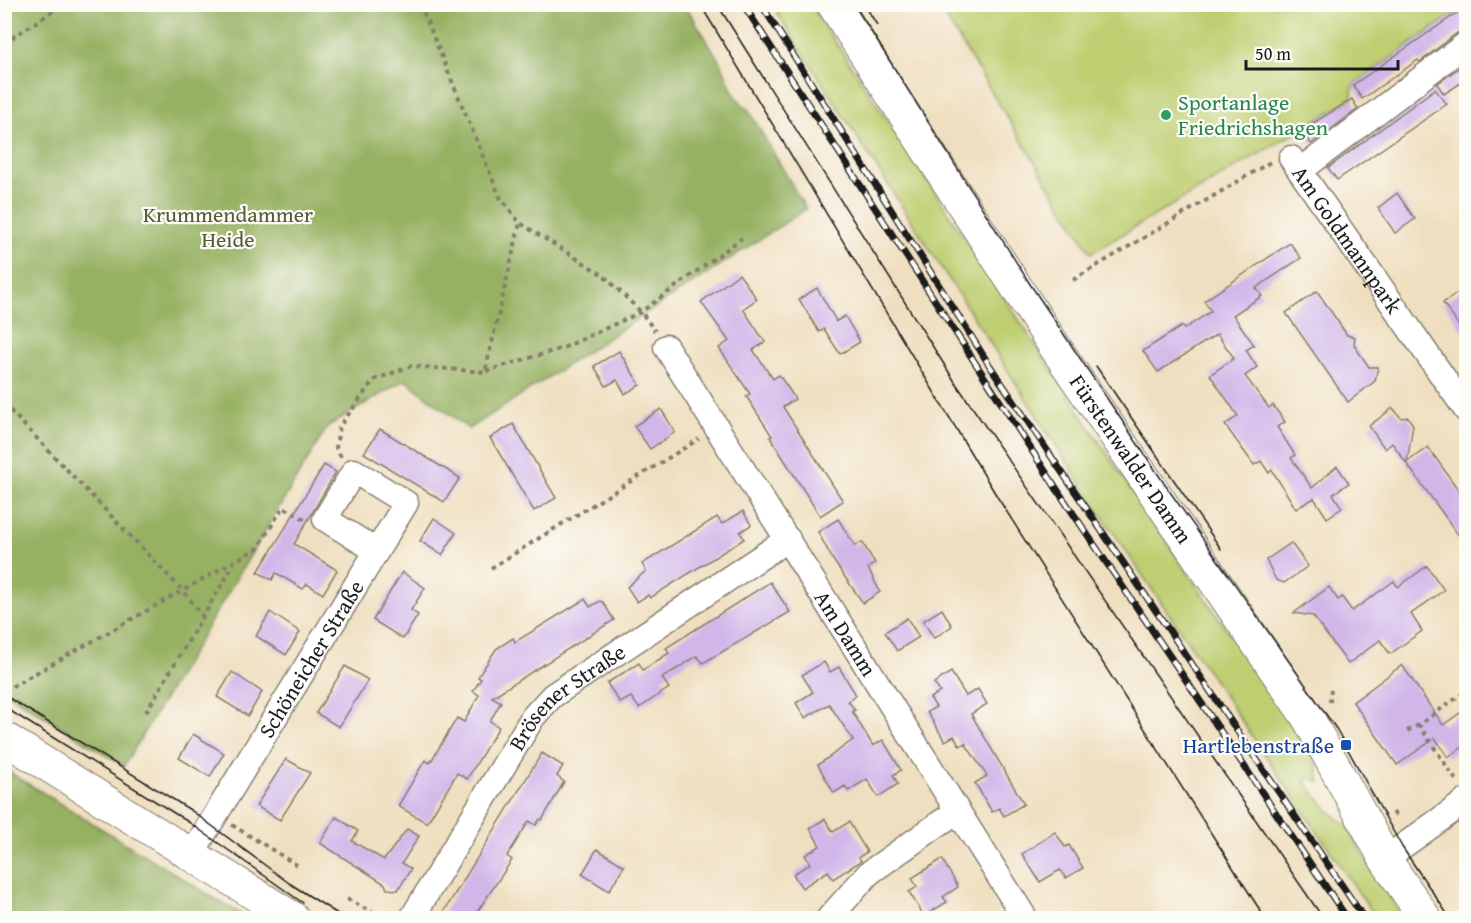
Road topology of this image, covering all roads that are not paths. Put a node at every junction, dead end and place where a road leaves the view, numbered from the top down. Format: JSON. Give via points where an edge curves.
{"nodes":[{"id":1,"x":833,"y":4,"type":"edge"},
{"id":2,"x":1467,"y":44,"type":"edge"},
{"id":3,"x":666,"y":347,"type":"road end"},
{"id":4,"x":1467,"y":410,"type":"edge"},
{"id":5,"x":788,"y":539,"type":"junction"},
{"id":6,"x":377,"y":551,"type":"junction"},
{"id":7,"x":4,"y":738,"type":"edge"},
{"id":8,"x":1461,"y":790,"type":"edge"},
{"id":9,"x":957,"y":811,"type":"junction"},
{"id":10,"x":190,"y":855,"type":"junction"},
{"id":11,"x":1385,"y":859,"type":"junction"},
{"id":12,"x":293,"y":918,"type":"edge"},
{"id":13,"x":412,"y":918,"type":"edge"},
{"id":14,"x":829,"y":918,"type":"edge"},
{"id":15,"x":1025,"y":918,"type":"edge"},
{"id":16,"x":1425,"y":918,"type":"edge"}],
"edges":[{"from":1,"to":11,"type":"main road","name":"Fürstenwalder Damm","via":[[1057,351],[1308,718]]},
{"from":2,"to":4,"type":"street","name":"Am Goldmannpark","via":[[1296,164]]},
{"from":3,"to":5,"type":"street","name":"Am Damm"},
{"from":5,"to":9,"type":"street","name":"Am Damm"},
{"from":5,"to":13,"type":"street","name":"Brösener Straße","via":[[552,696],[533,717]]},
{"from":6,"to":6,"type":"street","name":"Schöneicher Straße","via":[[325,519],[350,468],[406,503]]},
{"from":6,"to":10,"type":"street","name":"Schöneicher Straße"},
{"from":7,"to":10,"type":"main road"},
{"from":8,"to":11,"type":"street"},
{"from":9,"to":14,"type":"street","via":[[869,873]]},
{"from":9,"to":15,"type":"street","name":"Am Damm"},
{"from":10,"to":12,"type":"main road"},
{"from":11,"to":16,"type":"main road","name":"Fürstenwalder Damm"}]}
